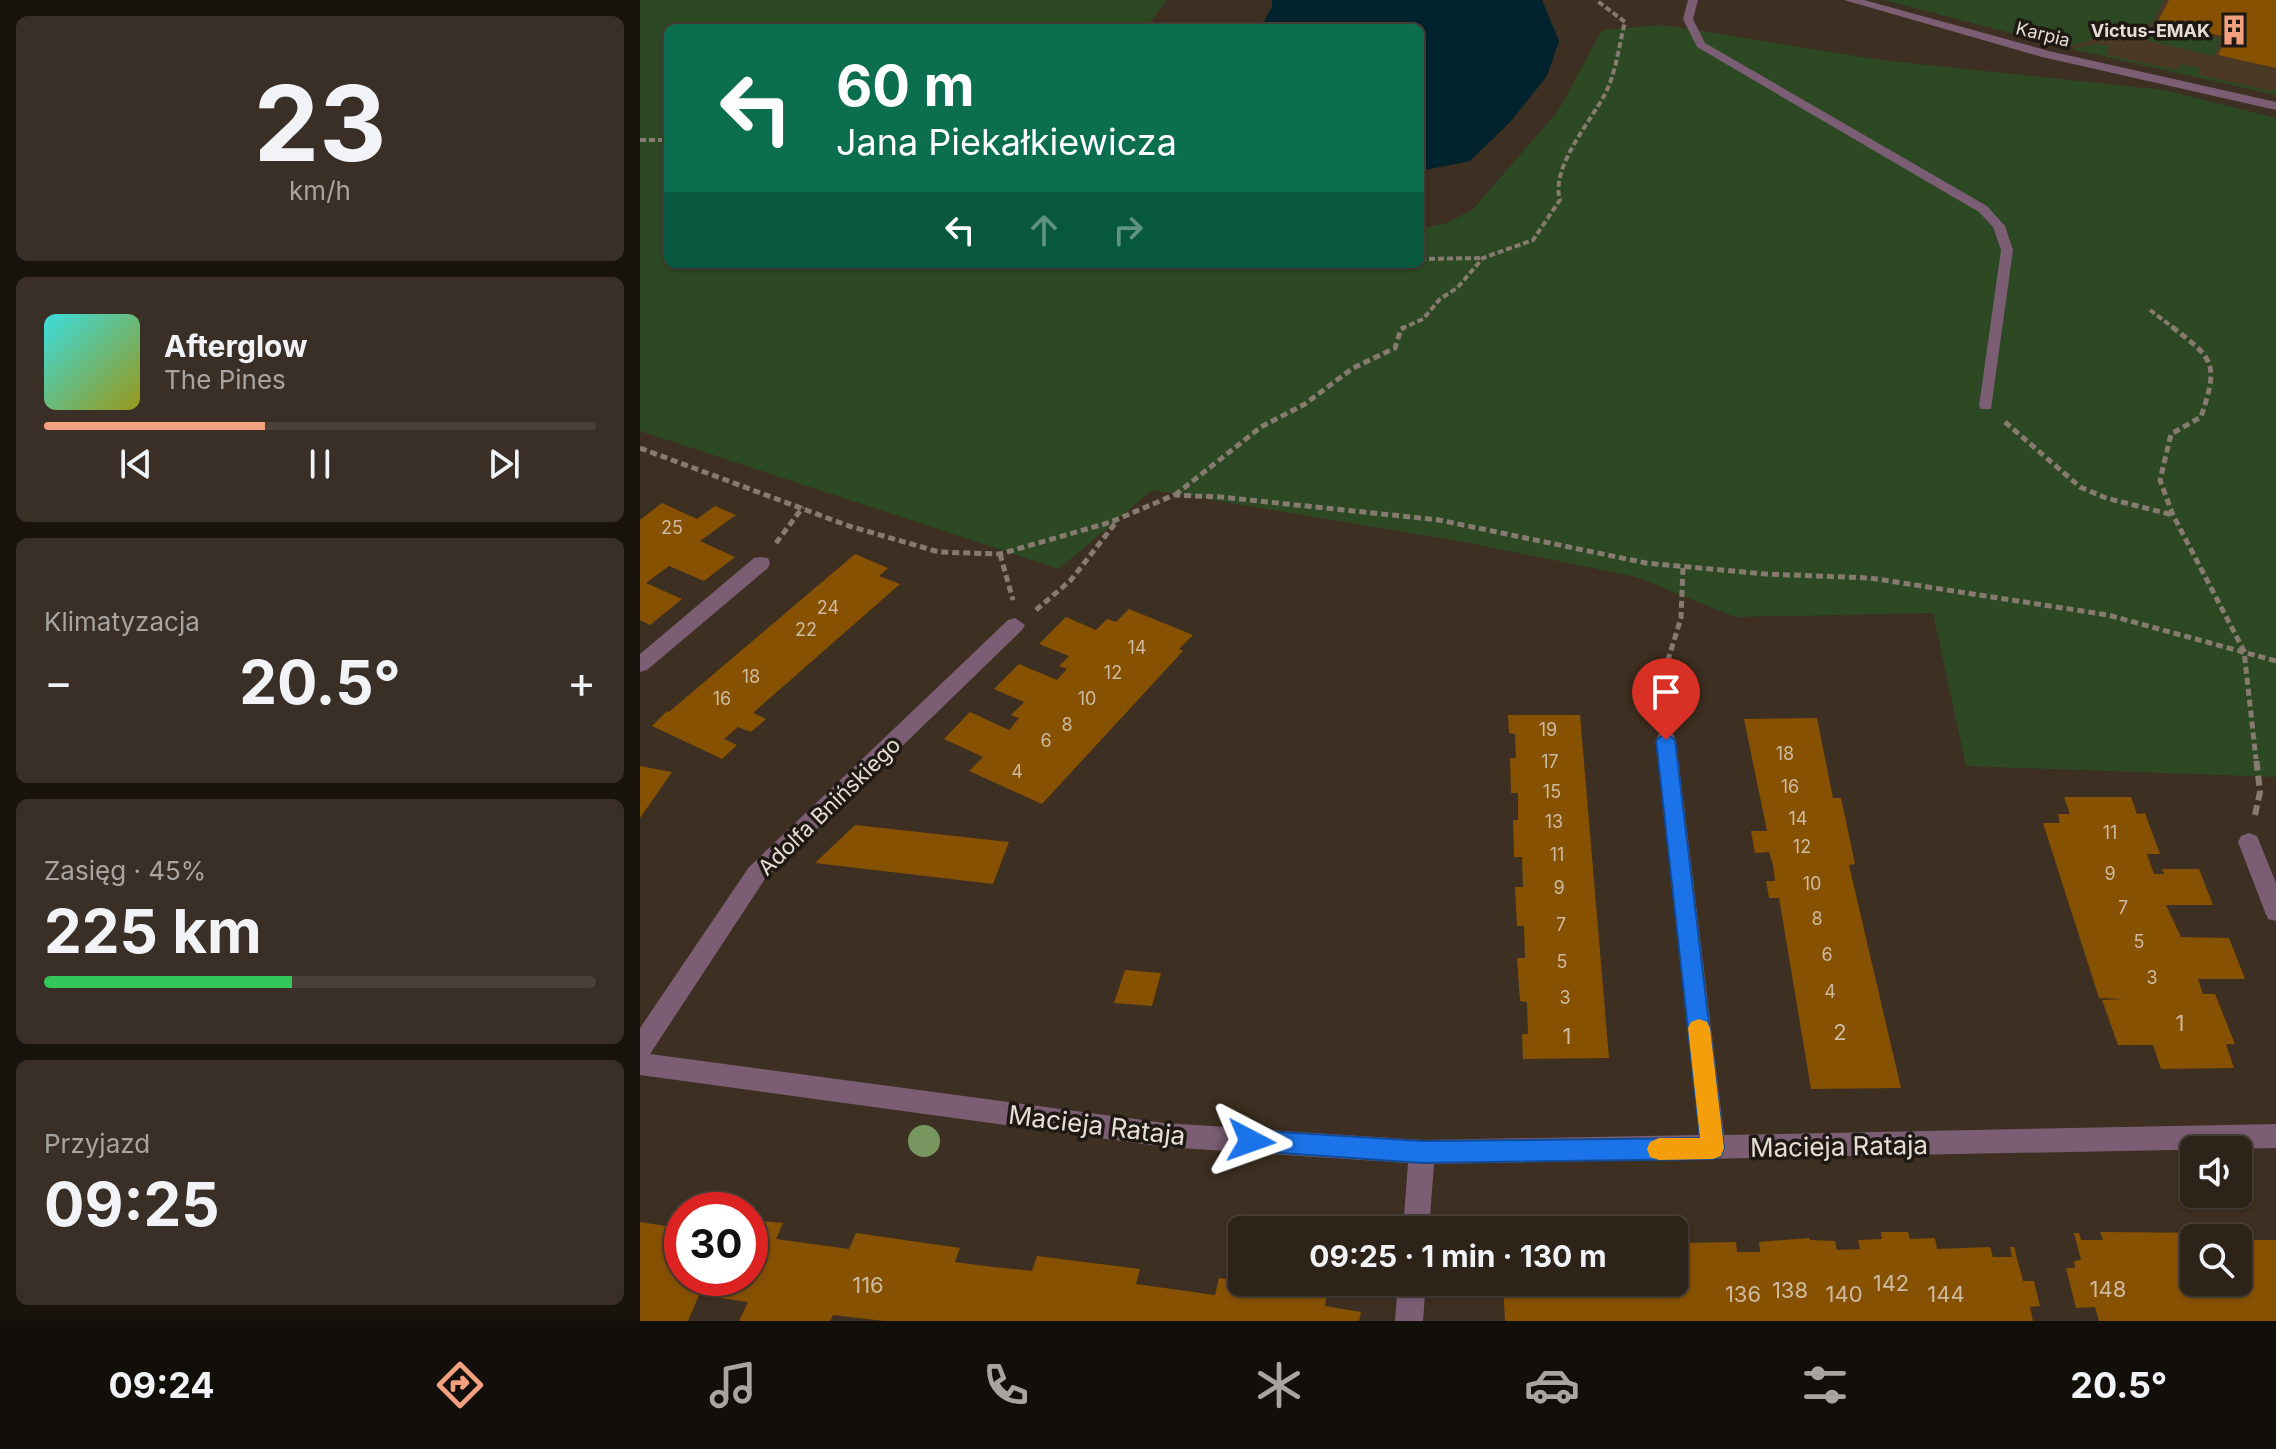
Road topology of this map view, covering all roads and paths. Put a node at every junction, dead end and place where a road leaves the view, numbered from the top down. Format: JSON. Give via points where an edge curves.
{"nodes":[{"id":1,"x":1596,"y":0,"type":"edge"},
{"id":2,"x":1693,"y":0,"type":"edge"},
{"id":3,"x":1850,"y":0,"type":"edge"},
{"id":4,"x":2276,"y":106,"type":"edge"},
{"id":5,"x":640,"y":140,"type":"edge"},
{"id":6,"x":664,"y":140,"type":"edge"},
{"id":7,"x":1483,"y":258,"type":"junction"},
{"id":8,"x":1424,"y":259,"type":"edge"},
{"id":9,"x":2150,"y":310,"type":"dead end"},
{"id":10,"x":1986,"y":406,"type":"joint"},
{"id":11,"x":640,"y":448,"type":"edge"},
{"id":12,"x":1174,"y":495,"type":"junction"},
{"id":13,"x":803,"y":507,"type":"junction"},
{"id":14,"x":2173,"y":515,"type":"junction"},
{"id":15,"x":1118,"y":520,"type":"junction"},
{"id":16,"x":1000,"y":554,"type":"junction"},
{"id":17,"x":761,"y":563,"type":"joint"},
{"id":18,"x":1683,"y":567,"type":"junction"},
{"id":19,"x":1015,"y":625,"type":"junction"},
{"id":20,"x":2244,"y":651,"type":"junction"},
{"id":21,"x":2276,"y":661,"type":"edge"},
{"id":22,"x":640,"y":665,"type":"edge"},
{"id":23,"x":1666,"y":740,"type":"joint"},
{"id":24,"x":2249,"y":842,"type":"joint"},
{"id":25,"x":2276,"y":912,"type":"edge"},
{"id":26,"x":640,"y":1048,"type":"edge"},
{"id":27,"x":640,"y":1064,"type":"edge"},
{"id":28,"x":2276,"y":1136,"type":"edge"},
{"id":29,"x":1713,"y":1148,"type":"junction"},
{"id":30,"x":1422,"y":1152,"type":"junction"},
{"id":31,"x":1417,"y":1216,"type":"edge"},
{"id":32,"x":1411,"y":1296,"type":"edge"},
{"id":33,"x":1409,"y":1321,"type":"edge"}],
"edges":[{"from":1,"to":7,"type":"path","via":[[1625,22],[1606,93],[1578,133],[1557,190],[1560,200],[1533,240]]},
{"from":2,"to":10,"type":"lane","via":[[1688,19],[1701,45],[1983,209],[1999,226],[2007,250]]},
{"from":3,"to":4,"type":"street","name":"Karpia","via":[[2047,54]]},
{"from":5,"to":6,"type":"path"},
{"from":7,"to":8,"type":"path"},
{"from":7,"to":12,"type":"path","via":[[1423,319],[1401,329],[1395,348],[1353,368],[1305,404],[1261,427]]},
{"from":9,"to":14,"type":"path","via":[[2206,353],[2213,381],[2201,417],[2171,434],[2160,480]]},
{"from":10,"to":14,"type":"path","via":[[2080,487]]},
{"from":11,"to":13,"type":"path"},
{"from":12,"to":15,"type":"path"},
{"from":12,"to":18,"type":"path","via":[[1439,520]]},
{"from":13,"to":16,"type":"path","via":[[939,552]]},
{"from":13,"to":17,"type":"path"},
{"from":14,"to":20,"type":"path"},
{"from":15,"to":16,"type":"path"},
{"from":15,"to":19,"type":"path","via":[[1080,573]]},
{"from":16,"to":19,"type":"path"},
{"from":17,"to":22,"type":"street"},
{"from":18,"to":20,"type":"path","via":[[1870,578],[2108,615]]},
{"from":18,"to":23,"type":"path","via":[[1681,618],[1663,676]]},
{"from":19,"to":26,"type":"street","name":"Adolfa Bnińskiego","via":[[757,873]]},
{"from":20,"to":21,"type":"path"},
{"from":20,"to":24,"type":"path","via":[[2260,792]]},
{"from":23,"to":29,"type":"street"},
{"from":24,"to":25,"type":"street"},
{"from":27,"to":30,"type":"street","name":"Macieja Rataja","via":[[1165,1135]]},
{"from":28,"to":29,"type":"street","name":"Macieja Rataja"},
{"from":29,"to":30,"type":"street","name":"Macieja Rataja"},
{"from":30,"to":31,"type":"street"},
{"from":32,"to":33,"type":"street"}]}
